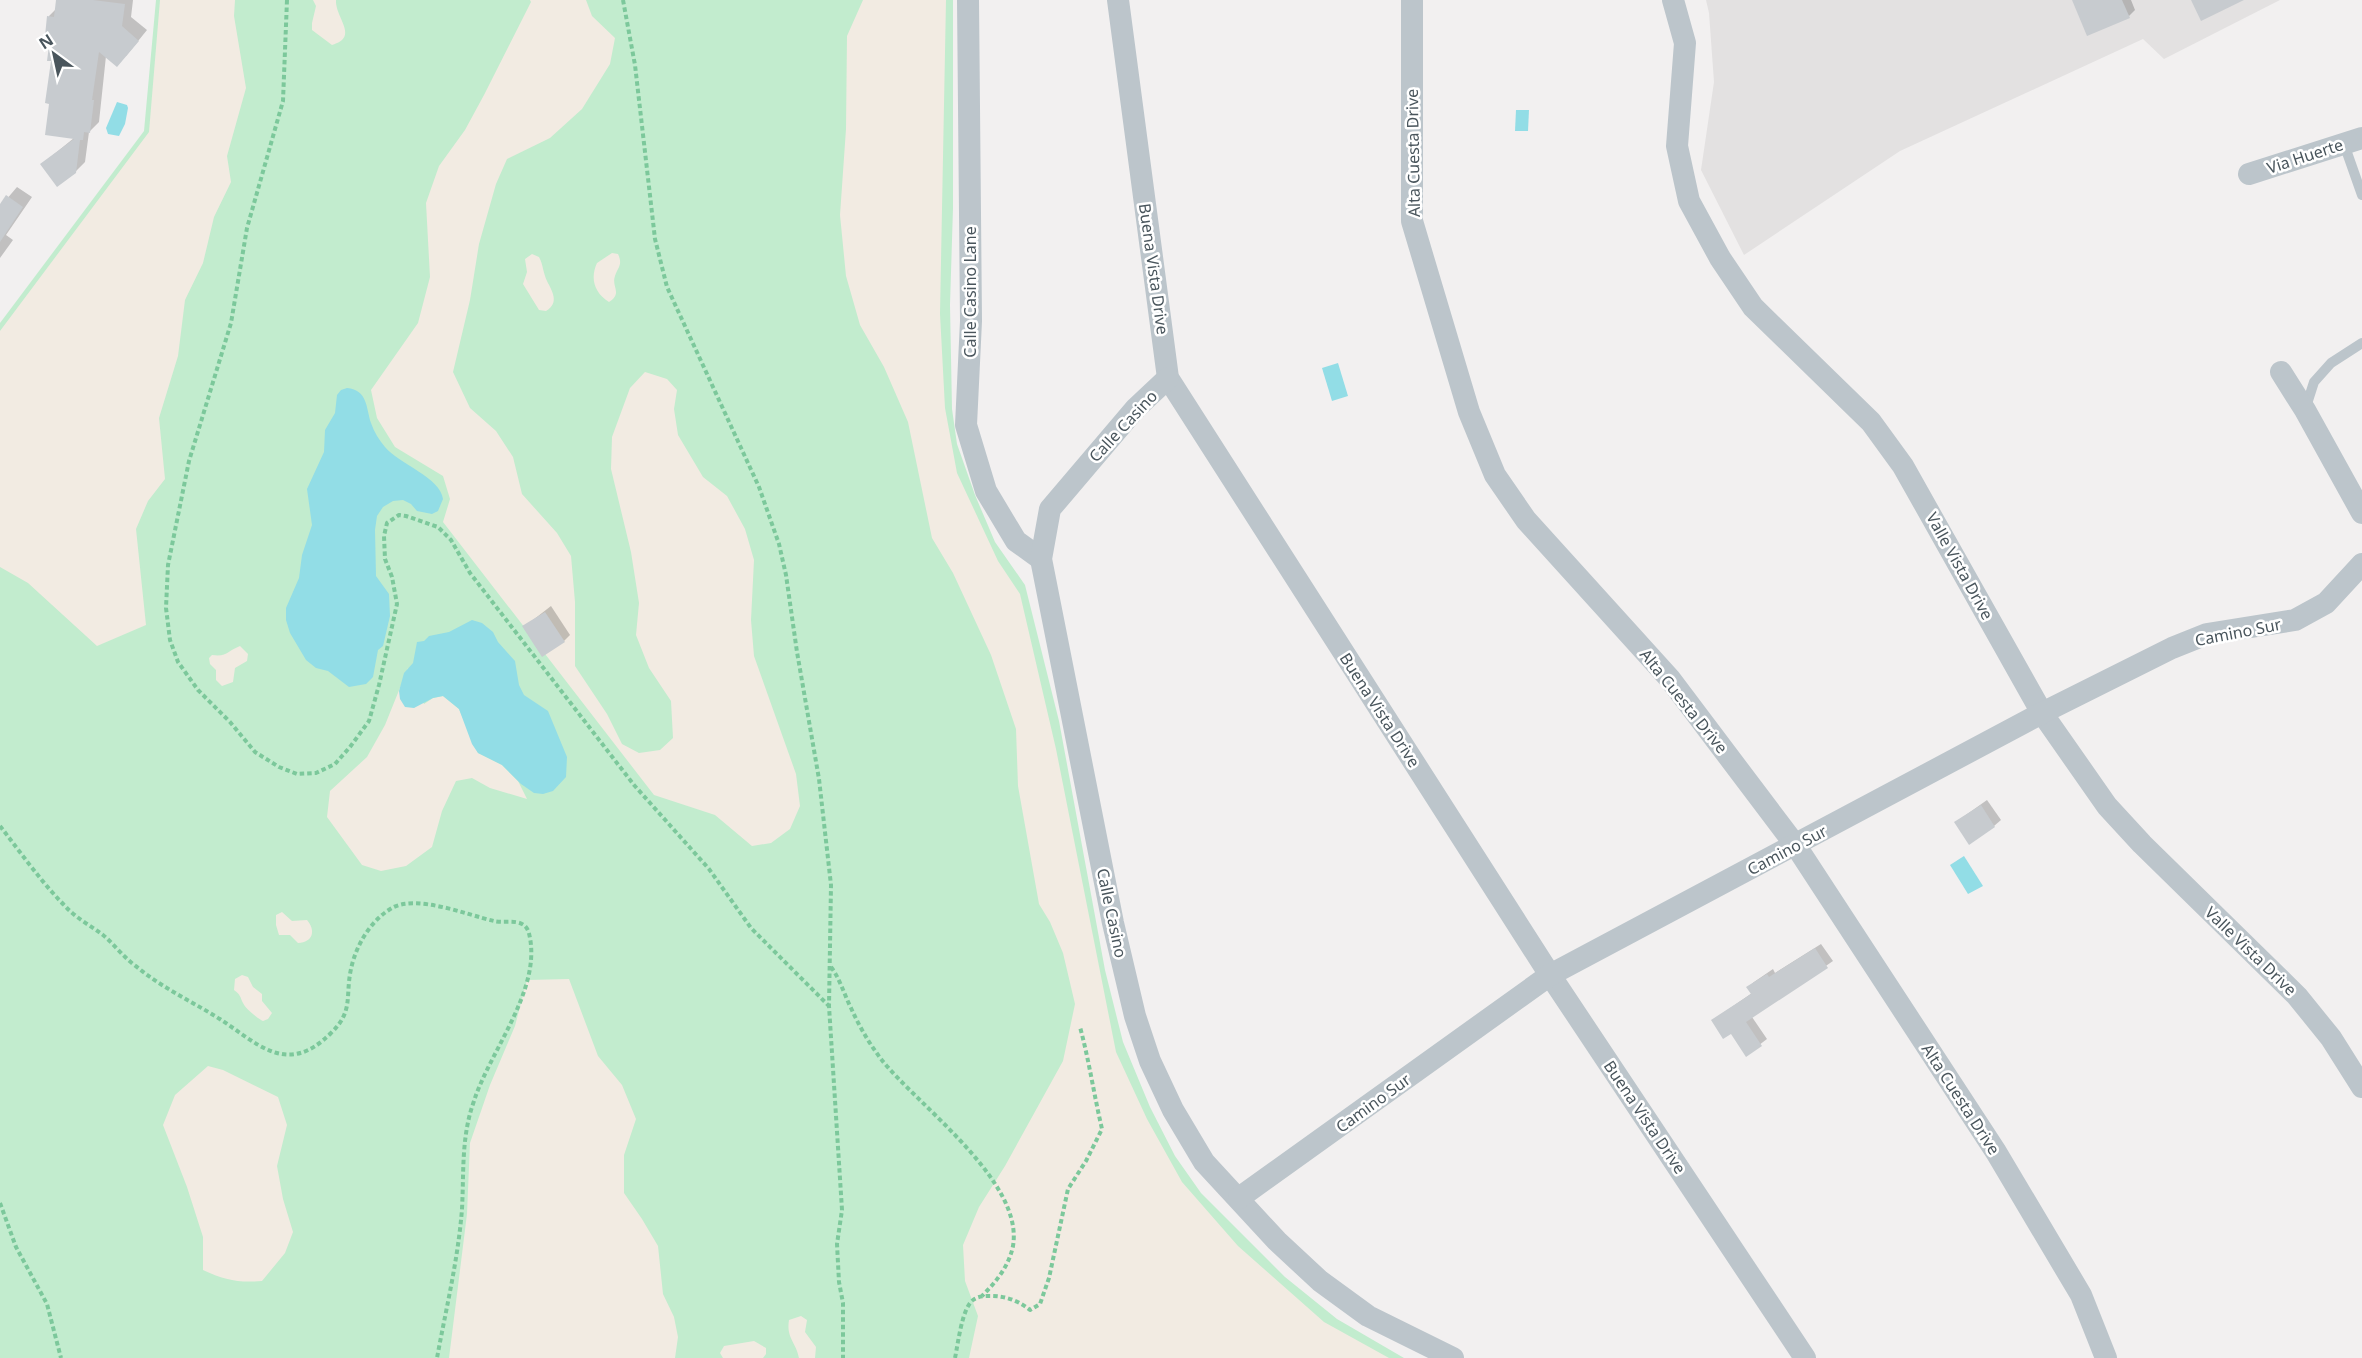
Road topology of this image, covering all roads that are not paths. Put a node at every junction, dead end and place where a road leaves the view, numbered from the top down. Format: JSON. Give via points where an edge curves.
{"nodes":[{"id":1,"x":968,"y":0,"type":"edge"},
{"id":2,"x":1118,"y":0,"type":"edge"},
{"id":3,"x":1412,"y":0,"type":"edge"},
{"id":4,"x":1673,"y":0,"type":"edge"},
{"id":5,"x":2353,"y":141,"type":"edge"},
{"id":6,"x":2249,"y":174,"type":"dead end"},
{"id":7,"x":2362,"y":195,"type":"edge"},
{"id":8,"x":2362,"y":343,"type":"edge"},
{"id":9,"x":2281,"y":372,"type":"dead end"},
{"id":10,"x":1168,"y":378,"type":"junction"},
{"id":11,"x":2305,"y":410,"type":"junction"},
{"id":12,"x":2362,"y":513,"type":"edge"},
{"id":13,"x":1041,"y":559,"type":"junction"},
{"id":14,"x":2362,"y":564,"type":"edge"},
{"id":15,"x":2042,"y":713,"type":"junction"},
{"id":16,"x":1796,"y":846,"type":"junction"},
{"id":17,"x":1550,"y":975,"type":"junction"},
{"id":18,"x":2362,"y":1087,"type":"edge"},
{"id":19,"x":1239,"y":1198,"type":"junction"},
{"id":20,"x":1453,"y":1358,"type":"edge"},
{"id":21,"x":1805,"y":1358,"type":"edge"},
{"id":22,"x":2106,"y":1358,"type":"edge"}],
"edges":[{"from":1,"to":13,"type":"street","name":"Calle Casino Lane","via":[[971,321],[966,425],[986,490],[1016,541]]},
{"from":2,"to":10,"type":"street","name":"Buena Vista Drive"},
{"from":3,"to":16,"type":"street","name":"Alta Cuesta Drive","via":[[1412,221],[1469,412],[1495,475],[1526,520],[1670,680]]},
{"from":4,"to":15,"type":"street","name":"Valle Vista Drive","via":[[1685,43],[1677,146],[1689,201],[1753,307],[1871,422],[1904,466]]},
{"from":5,"to":6,"type":"street","name":"Via Huerte"},
{"from":5,"to":7,"type":"lane"},
{"from":8,"to":11,"type":"lane","via":[[2331,363],[2314,382]]},
{"from":9,"to":11,"type":"street"},
{"from":10,"to":13,"type":"street","name":"Calle Casino","via":[[1135,409],[1050,508]]},
{"from":10,"to":17,"type":"street","name":"Buena Vista Drive"},
{"from":11,"to":12,"type":"street"},
{"from":13,"to":19,"type":"street","name":"Calle Casino","via":[[1135,1016],[1173,1110],[1204,1162]]},
{"from":14,"to":15,"type":"street","name":"Camino Sur","via":[[2326,603],[2295,620],[2207,634]]},
{"from":15,"to":16,"type":"street","name":"Camino Sur"},
{"from":15,"to":18,"type":"street","name":"Valle Vista Drive","via":[[2107,806],[2297,996],[2331,1038]]},
{"from":16,"to":17,"type":"street","name":"Camino Sur"},
{"from":16,"to":22,"type":"street","name":"Alta Cuesta Drive","via":[[1996,1152],[2081,1295]]},
{"from":17,"to":19,"type":"street","name":"Camino Sur"},
{"from":17,"to":21,"type":"street","name":"Buena Vista Drive"},
{"from":19,"to":20,"type":"street","name":"Calle Casino","via":[[1320,1281],[1368,1316]]}]}
